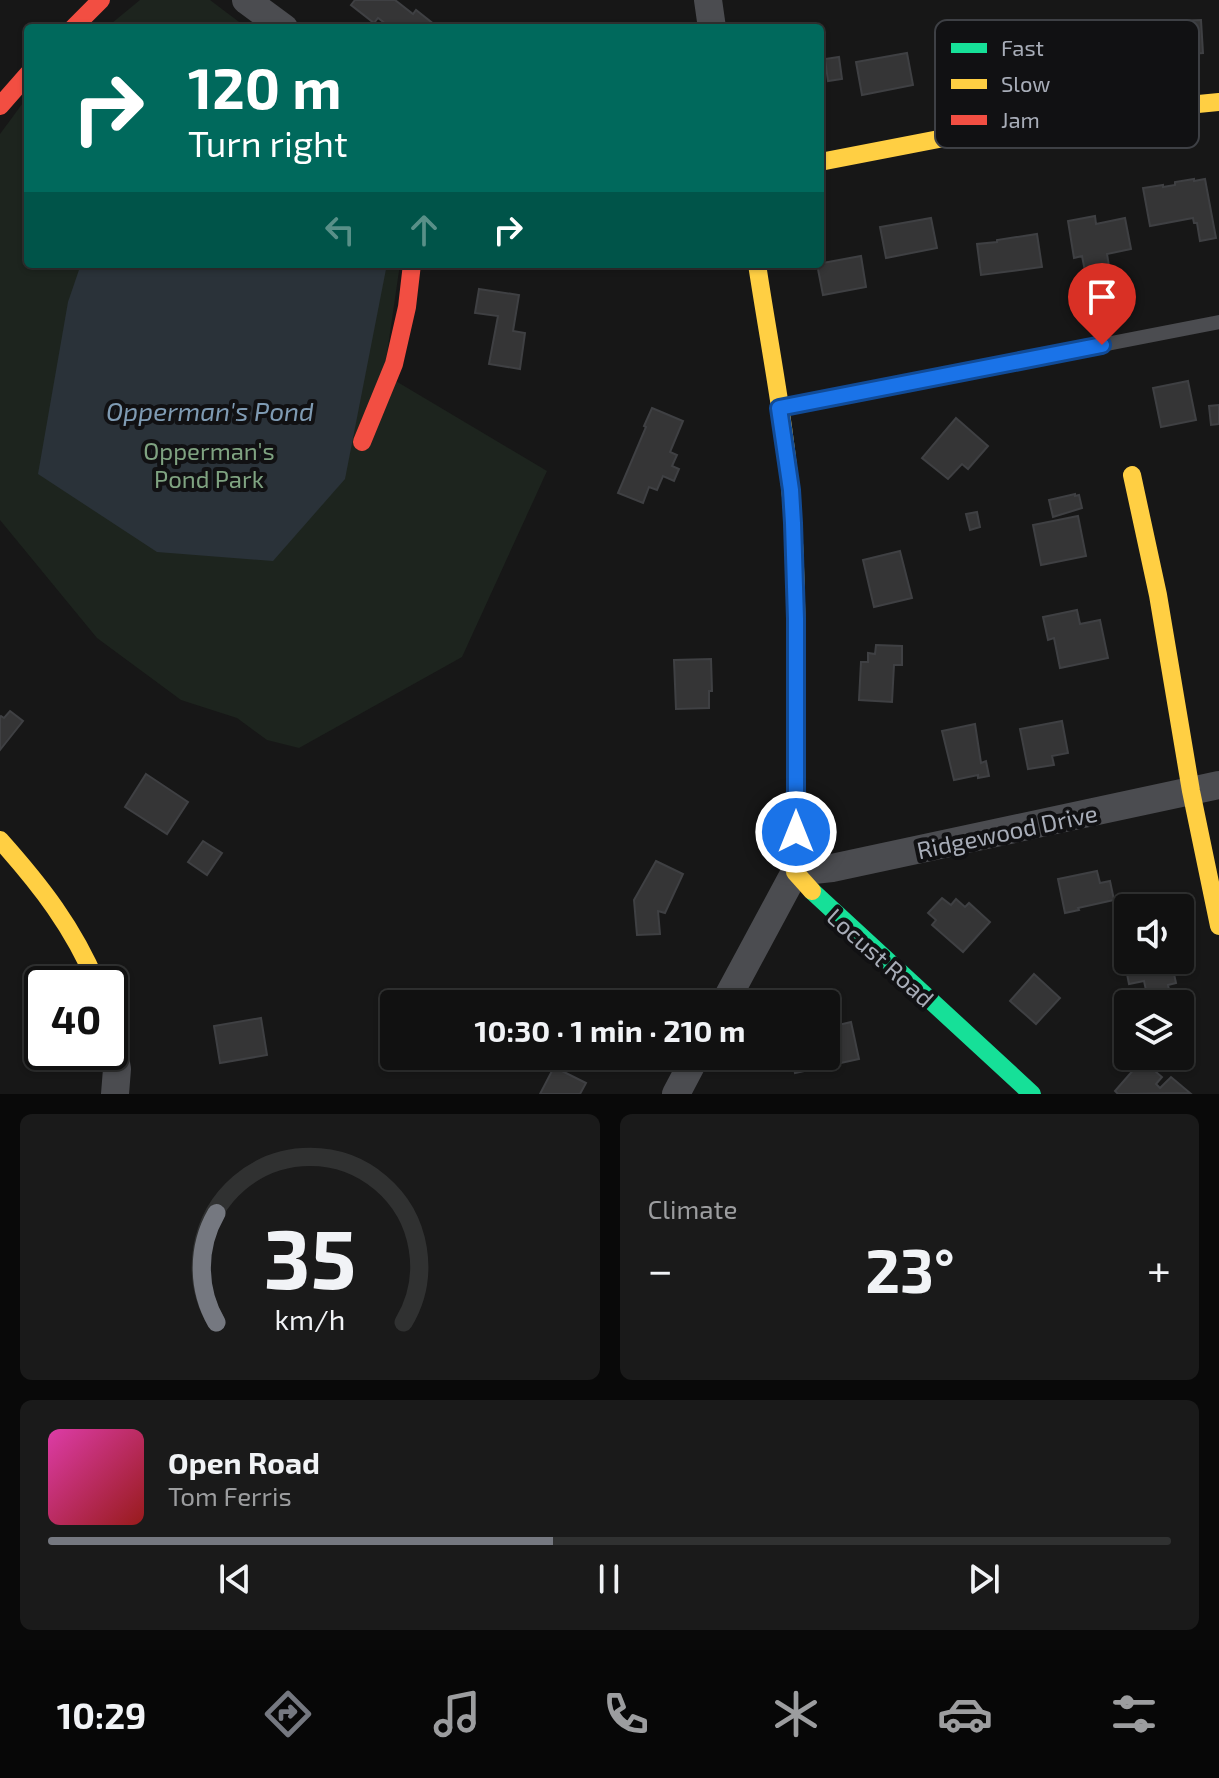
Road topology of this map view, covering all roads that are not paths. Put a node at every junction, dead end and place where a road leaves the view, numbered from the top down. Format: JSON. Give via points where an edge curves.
{"nodes":[{"id":1,"x":101,"y":0,"type":"edge"},
{"id":2,"x":246,"y":0,"type":"edge"},
{"id":3,"x":708,"y":0,"type":"edge"},
{"id":4,"x":77,"y":24,"type":"edge"},
{"id":5,"x":279,"y":24,"type":"edge"},
{"id":6,"x":711,"y":24,"type":"edge"},
{"id":7,"x":24,"y":79,"type":"edge"},
{"id":8,"x":1219,"y":102,"type":"edge"},
{"id":9,"x":1199,"y":104,"type":"edge"},
{"id":10,"x":0,"y":106,"type":"edge"},
{"id":11,"x":935,"y":139,"type":"edge"},
{"id":12,"x":824,"y":161,"type":"edge"},
{"id":13,"x":412,"y":268,"type":"edge"},
{"id":14,"x":758,"y":268,"type":"edge"},
{"id":15,"x":1219,"y":322,"type":"edge"},
{"id":16,"x":779,"y":408,"type":"junction"},
{"id":17,"x":362,"y":442,"type":"dead end"},
{"id":18,"x":1132,"y":475,"type":"dead end"},
{"id":19,"x":1219,"y":785,"type":"edge"},
{"id":20,"x":1191,"y":791,"type":"junction"},
{"id":21,"x":0,"y":840,"type":"edge"},
{"id":22,"x":795,"y":872,"type":"junction"},
{"id":23,"x":1219,"y":926,"type":"edge"},
{"id":24,"x":90,"y":966,"type":"edge"},
{"id":25,"x":732,"y":990,"type":"edge"},
{"id":26,"x":117,"y":1070,"type":"edge"},
{"id":27,"x":689,"y":1070,"type":"edge"},
{"id":28,"x":115,"y":1094,"type":"edge"},
{"id":29,"x":676,"y":1094,"type":"edge"},
{"id":30,"x":1032,"y":1094,"type":"edge"}],
"edges":[{"from":1,"to":4,"type":"street"},
{"from":2,"to":5,"type":"street"},
{"from":3,"to":6,"type":"street"},
{"from":7,"to":10,"type":"street"},
{"from":8,"to":9,"type":"street"},
{"from":11,"to":12,"type":"street"},
{"from":13,"to":17,"type":"street","via":[[394,364]]},
{"from":14,"to":16,"type":"street"},
{"from":15,"to":16,"type":"lane"},
{"from":16,"to":22,"type":"street","via":[[793,523]]},
{"from":18,"to":20,"type":"street"},
{"from":19,"to":20,"type":"street","name":"Ridgewood Drive"},
{"from":20,"to":22,"type":"street","name":"Ridgewood Drive"},
{"from":20,"to":23,"type":"street"},
{"from":21,"to":24,"type":"street","via":[[67,921]]},
{"from":22,"to":25,"type":"street"},
{"from":22,"to":30,"type":"street","name":"Locust Road"},
{"from":26,"to":28,"type":"street"},
{"from":27,"to":29,"type":"street"}]}
